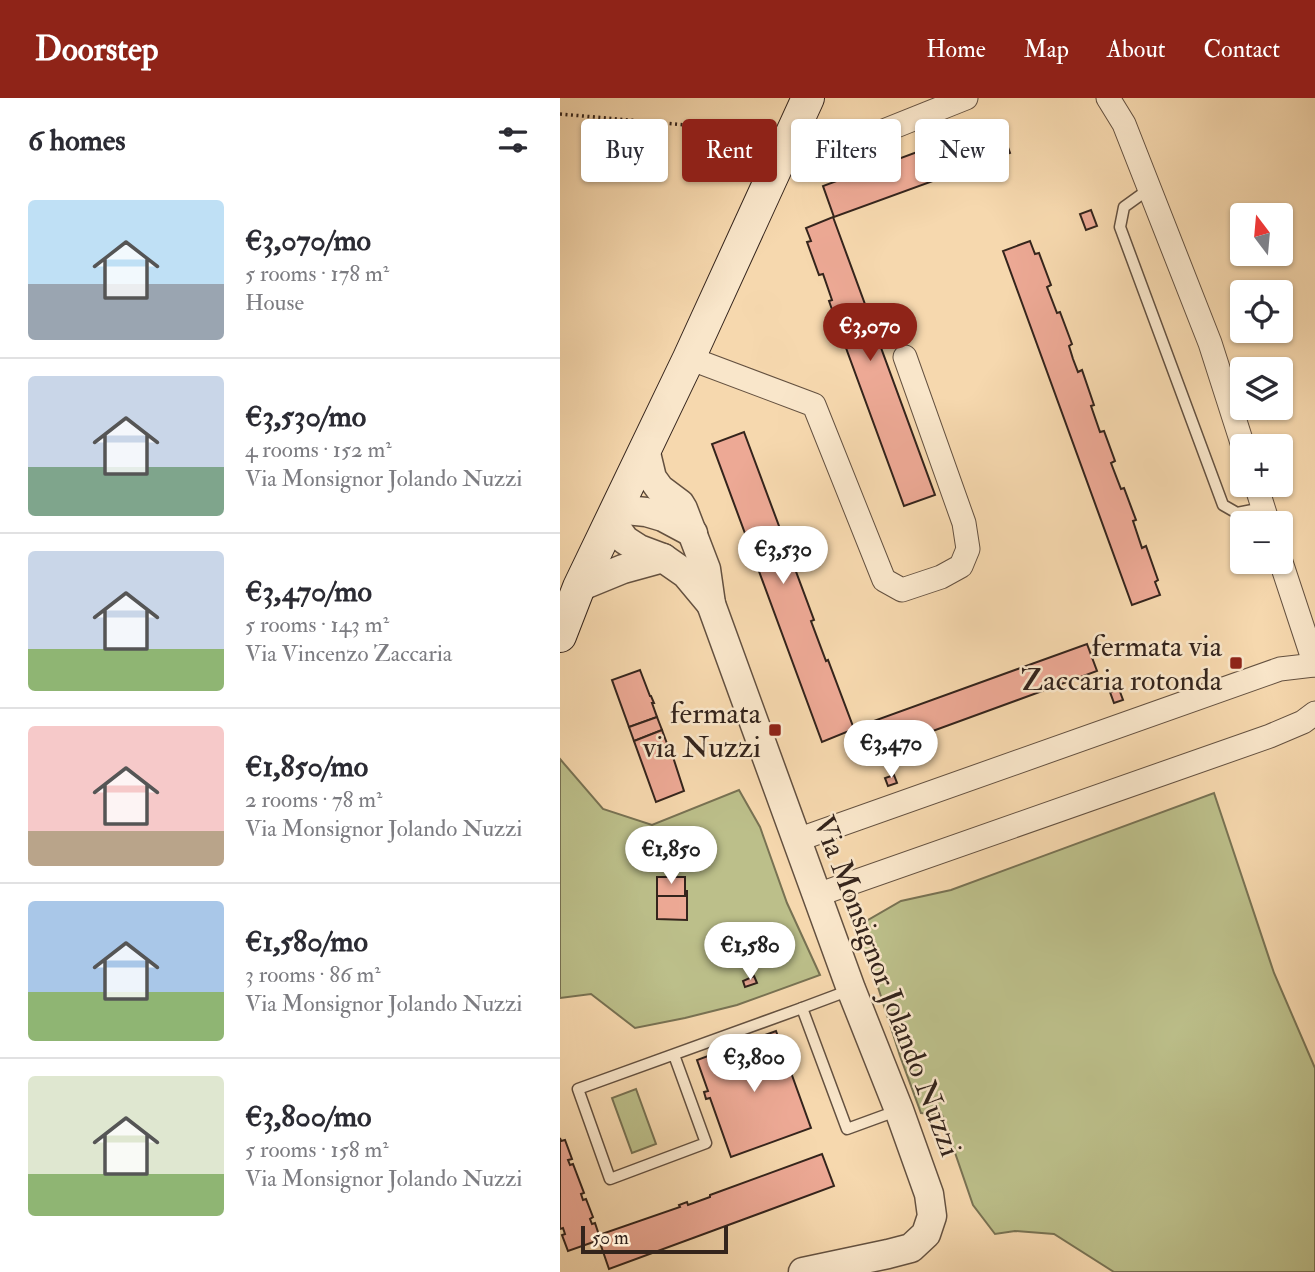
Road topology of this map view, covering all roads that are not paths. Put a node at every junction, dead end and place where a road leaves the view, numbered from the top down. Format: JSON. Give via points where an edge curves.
{"nodes":[{"id":1,"x":808,"y":98,"type":"edge"},
{"id":2,"x":966,"y":98,"type":"edge"},
{"id":3,"x":1108,"y":98,"type":"edge"},
{"id":4,"x":901,"y":124,"type":"edge"},
{"id":5,"x":1149,"y":189,"type":"junction"},
{"id":6,"x":905,"y":357,"type":"dead end"},
{"id":7,"x":689,"y":358,"type":"junction"},
{"id":8,"x":1239,"y":434,"type":"edge"},
{"id":9,"x":645,"y":449,"type":"junction"},
{"id":10,"x":1234,"y":511,"type":"edge"},
{"id":11,"x":613,"y":515,"type":"junction"},
{"id":12,"x":693,"y":533,"type":"junction"},
{"id":13,"x":663,"y":558,"type":"junction"},
{"id":14,"x":1285,"y":574,"type":"edge"},
{"id":15,"x":579,"y":587,"type":"junction"},
{"id":16,"x":711,"y":604,"type":"junction"},
{"id":17,"x":560,"y":636,"type":"edge"},
{"id":18,"x":1315,"y":665,"type":"edge"},
{"id":19,"x":1315,"y":713,"type":"edge"},
{"id":20,"x":797,"y":840,"type":"junction"},
{"id":21,"x":817,"y":895,"type":"junction"},
{"id":22,"x":851,"y":989,"type":"junction"},
{"id":23,"x":802,"y":1007,"type":"junction"},
{"id":24,"x":674,"y":1055,"type":"junction"},
{"id":25,"x":899,"y":1110,"type":"junction"},
{"id":26,"x":803,"y":1272,"type":"edge"}],
"edges":[{"from":1,"to":7,"type":"main road"},
{"from":2,"to":4,"type":"street"},
{"from":3,"to":5,"type":"street","via":[[1124,124]]},
{"from":5,"to":8,"type":"street"},
{"from":5,"to":10,"type":"lane","via":[[1124,206],[1120,227],[1223,505]]},
{"from":6,"to":7,"type":"street","via":[[964,523],[968,550],[961,566],[902,590],[884,580],[814,405]]},
{"from":7,"to":9,"type":"main road"},
{"from":9,"to":11,"type":"main road"},
{"from":9,"to":12,"type":"street","via":[[652,478],[680,504]]},
{"from":11,"to":12,"type":"street","via":[[646,512]]},
{"from":11,"to":13,"type":"street","via":[[625,540]]},
{"from":11,"to":15,"type":"main road"},
{"from":12,"to":16,"type":"street","via":[[706,569]]},
{"from":13,"to":15,"type":"street"},
{"from":13,"to":16,"type":"street","via":[[686,574]]},
{"from":14,"to":18,"type":"street"},
{"from":15,"to":17,"type":"main road"},
{"from":16,"to":20,"type":"street","name":"Via Monsignor Jolando Nuzzi"},
{"from":18,"to":20,"type":"street","via":[[1280,668]]},
{"from":19,"to":21,"type":"street","via":[[1270,736]]},
{"from":20,"to":21,"type":"street","name":"Via Monsignor Jolando Nuzzi"},
{"from":21,"to":22,"type":"street","name":"Via Monsignor Jolando Nuzzi"},
{"from":22,"to":23,"type":"lane"},
{"from":22,"to":25,"type":"street","name":"Via Monsignor Jolando Nuzzi"},
{"from":23,"to":24,"type":"lane"},
{"from":23,"to":25,"type":"lane","via":[[846,1129]]},
{"from":24,"to":24,"type":"lane","via":[[578,1089],[610,1179],[706,1143]]},
{"from":25,"to":26,"type":"street","name":"Via Monsignor Jolando Nuzzi","via":[[929,1195],[932,1216],[926,1234],[911,1248]]}]}
